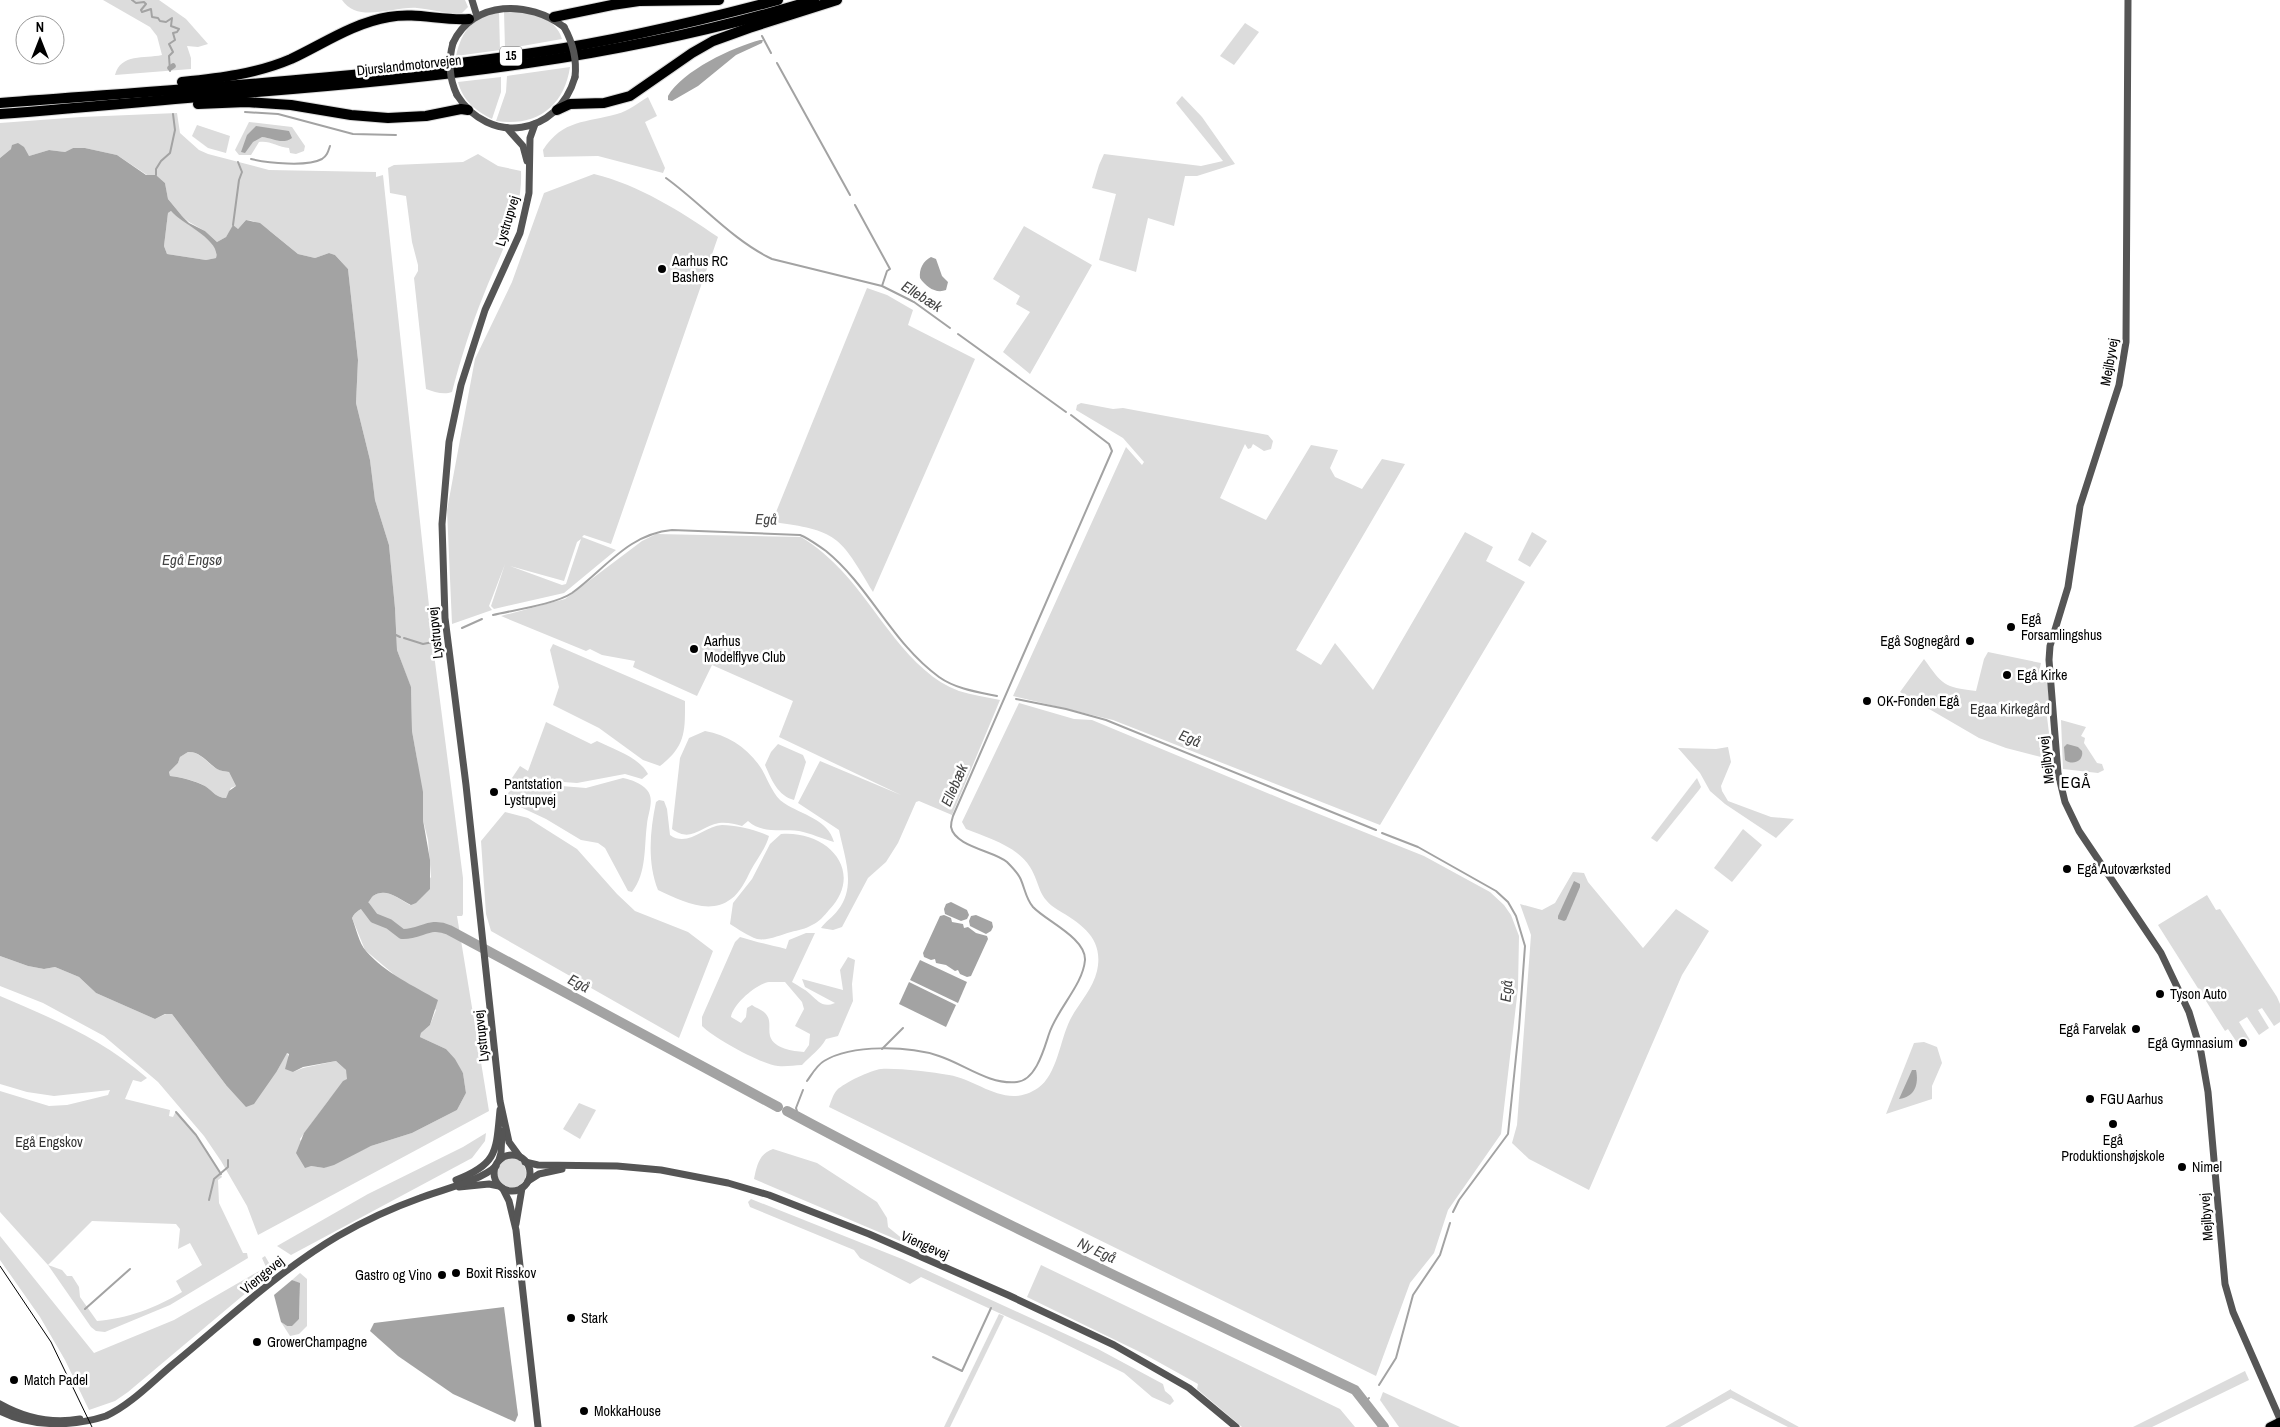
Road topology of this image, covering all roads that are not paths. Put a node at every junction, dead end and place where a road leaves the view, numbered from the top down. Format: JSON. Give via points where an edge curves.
{"nodes":[{"id":1,"x":472,"y":0,"type":"edge"},
{"id":2,"x":718,"y":0,"type":"edge"},
{"id":3,"x":778,"y":0,"type":"edge"},
{"id":4,"x":814,"y":0,"type":"edge"},
{"id":5,"x":837,"y":0,"type":"edge"},
{"id":6,"x":2128,"y":0,"type":"edge"},
{"id":7,"x":517,"y":1,"type":"edge"},
{"id":8,"x":473,"y":16,"type":"junction"},
{"id":9,"x":554,"y":17,"type":"junction"},
{"id":10,"x":0,"y":102,"type":"edge"},
{"id":11,"x":74,"y":108,"type":"junction"},
{"id":12,"x":468,"y":110,"type":"junction"},
{"id":13,"x":557,"y":110,"type":"junction"},
{"id":14,"x":0,"y":114,"type":"edge"},
{"id":15,"x":535,"y":124,"type":"junction"},
{"id":16,"x":507,"y":128,"type":"junction"},
{"id":17,"x":530,"y":174,"type":"junction"},
{"id":18,"x":500,"y":1101,"type":"junction"},
{"id":19,"x":500,"y":1109,"type":"junction"},
{"id":20,"x":523,"y":1160,"type":"junction"},
{"id":21,"x":497,"y":1163,"type":"junction"},
{"id":22,"x":575,"y":1166,"type":"junction"},
{"id":23,"x":525,"y":1184,"type":"junction"},
{"id":24,"x":501,"y":1187,"type":"junction"},
{"id":25,"x":437,"y":1192,"type":"junction"},
{"id":26,"x":404,"y":1204,"type":"junction"},
{"id":27,"x":516,"y":1230,"type":"junction"},
{"id":28,"x":3,"y":1409,"type":"edge"},
{"id":29,"x":2280,"y":1420,"type":"edge"},
{"id":30,"x":538,"y":1427,"type":"edge"},
{"id":31,"x":1236,"y":1427,"type":"edge"},
{"id":32,"x":2270,"y":1427,"type":"edge"}],
"edges":[{"from":1,"to":8,"type":"street"},
{"from":2,"to":9,"type":"highway","via":[[639,1]]},
{"from":3,"to":10,"type":"highway","name":"Djurslandmotorvejen","number":"15","via":[[641,34],[522,55],[376,72]]},
{"from":4,"to":11,"type":"highway","name":"Djurslandmotorvejen","number":"15","via":[[699,31],[542,62],[397,81]]},
{"from":5,"to":13,"type":"highway","via":[[713,42],[630,96],[604,103],[570,104]]},
{"from":6,"to":29,"type":"street","name":"Mejlbyvej","via":[[2126,342],[2119,385],[2080,506],[2068,587],[2050,646],[2058,773],[2065,802],[2079,831],[2161,954],[2189,1012],[2208,1092],[2226,1284],[2233,1312]]},
{"from":7,"to":8,"type":"street","via":[[494,3]]},
{"from":7,"to":9,"type":"street","via":[[537,6]]},
{"from":8,"to":10,"type":"highway","via":[[450,19],[390,16],[355,26],[273,66],[240,75]]},
{"from":8,"to":12,"type":"street","bridge":true,"via":[[460,30],[450,58],[450,73],[457,95]]},
{"from":9,"to":13,"type":"street","bridge":true,"via":[[564,27],[573,48],[575,78]]},
{"from":11,"to":12,"type":"highway","via":[[246,102],[388,118]]},
{"from":11,"to":14,"type":"highway","name":"Djurslandmotorvejen","number":"15"},
{"from":12,"to":16,"type":"street","via":[[486,122]]},
{"from":13,"to":15,"type":"street"},
{"from":15,"to":16,"type":"street"},
{"from":15,"to":17,"type":"street","name":"Lystrupvej","via":[[530,138]]},
{"from":16,"to":17,"type":"street","name":"Lystrupvej","via":[[523,146]]},
{"from":17,"to":18,"type":"street","name":"Lystrupvej","via":[[520,233],[485,310],[469,356],[451,433],[443,494],[445,618]]},
{"from":18,"to":19,"type":"street","name":"Lystrupvej"},
{"from":18,"to":20,"type":"street","name":"Lystrupvej","via":[[510,1142]]},
{"from":19,"to":21,"type":"street","name":"Lystrupvej","via":[[502,1146]]},
{"from":19,"to":26,"type":"street","via":[[496,1146],[483,1166]]},
{"from":20,"to":21,"type":"street","via":[[510,1156]]},
{"from":20,"to":22,"type":"street","name":"Viengevej","via":[[538,1165]]},
{"from":20,"to":23,"type":"street","via":[[529,1171]]},
{"from":21,"to":24,"type":"street","via":[[494,1176]]},
{"from":21,"to":25,"type":"street","name":"Viengevej","via":[[481,1176]]},
{"from":22,"to":23,"type":"street","name":"Viengevej","via":[[539,1174]]},
{"from":22,"to":31,"type":"street","name":"Viengevej","via":[[617,1166],[700,1176],[750,1189],[826,1217],[1008,1295],[1114,1345],[1189,1388]]},
{"from":23,"to":24,"type":"street","via":[[513,1191]]},
{"from":23,"to":27,"type":"street","via":[[519,1196]]},
{"from":24,"to":25,"type":"street","name":"Viengevej","via":[[474,1185]]},
{"from":24,"to":27,"type":"street","via":[[509,1201]]},
{"from":25,"to":26,"type":"street","name":"Viengevej"},
{"from":26,"to":28,"type":"street","name":"Viengevej","via":[[302,1259],[121,1406],[84,1419],[65,1421],[40,1419]]},
{"from":27,"to":30,"type":"street"},
{"from":29,"to":32,"type":"main road"}]}
